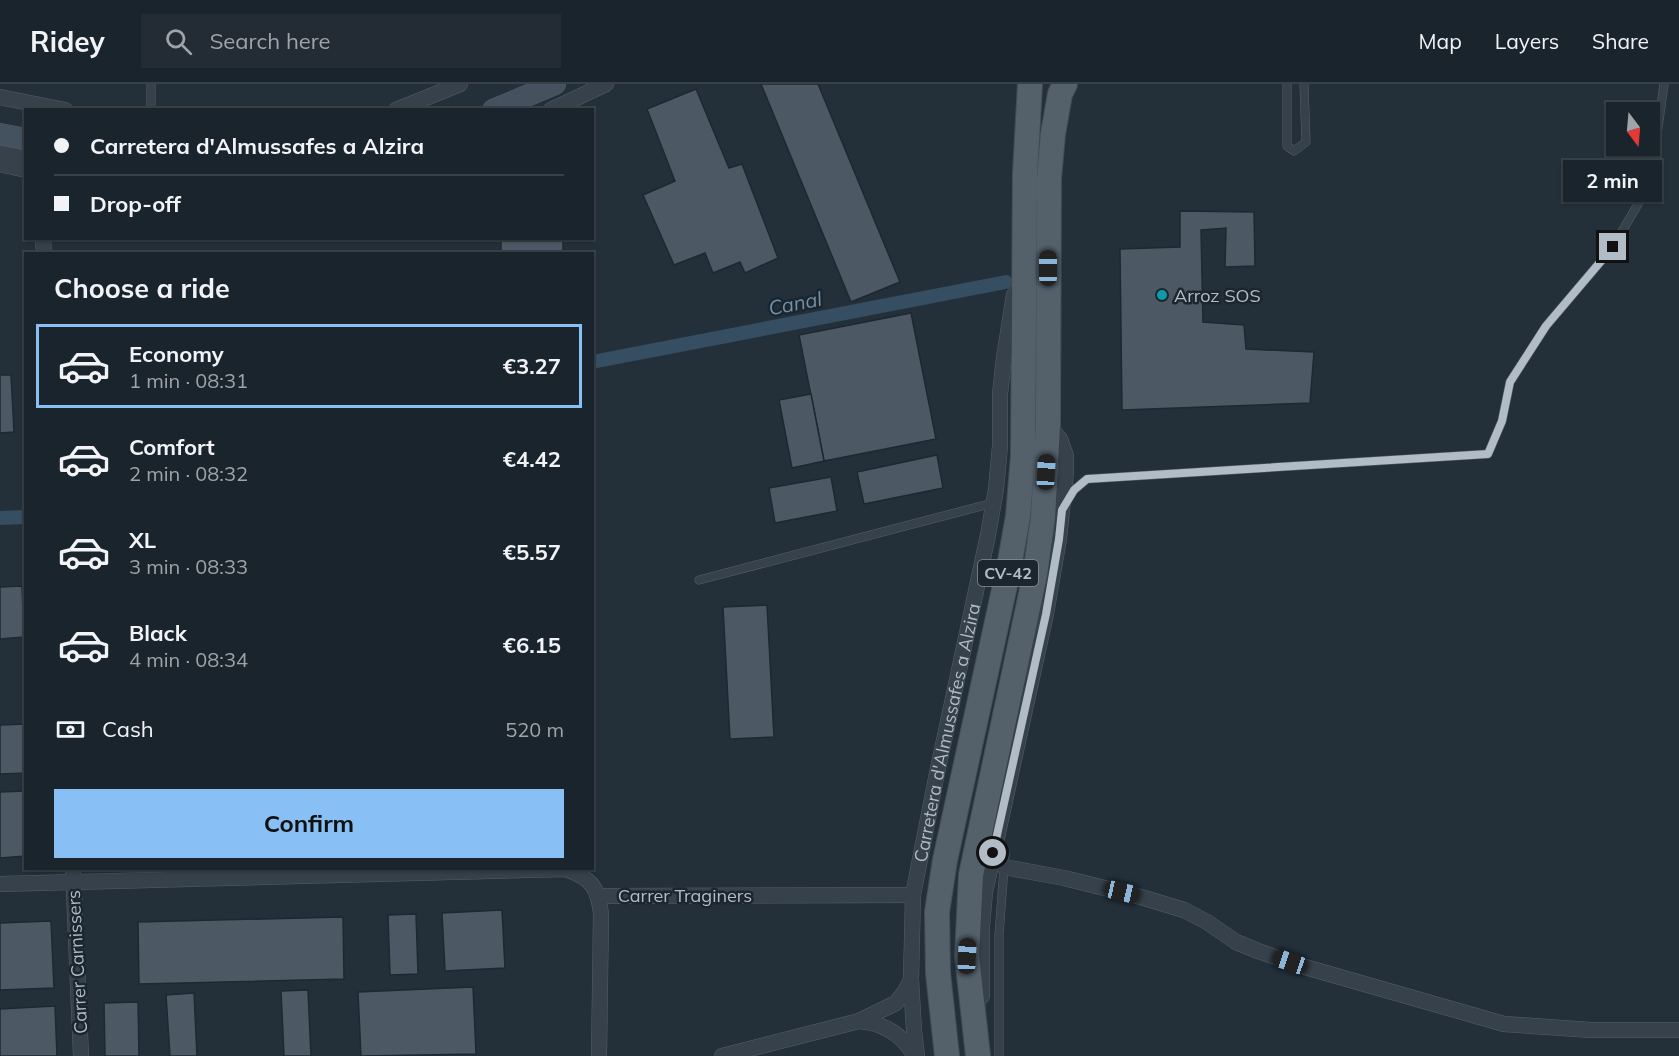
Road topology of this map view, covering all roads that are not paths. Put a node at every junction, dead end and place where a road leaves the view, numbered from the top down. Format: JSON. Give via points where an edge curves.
{"nodes":[{"id":1,"x":151,"y":84,"type":"edge"},
{"id":2,"x":460,"y":84,"type":"edge"},
{"id":3,"x":555,"y":84,"type":"edge"},
{"id":4,"x":606,"y":84,"type":"edge"},
{"id":5,"x":1030,"y":84,"type":"edge"},
{"id":6,"x":1065,"y":84,"type":"edge"},
{"id":7,"x":1287,"y":84,"type":"edge"},
{"id":8,"x":1304,"y":84,"type":"edge"},
{"id":9,"x":1664,"y":84,"type":"edge"},
{"id":10,"x":0,"y":97,"type":"edge"},
{"id":11,"x":54,"y":108,"type":"edge"},
{"id":12,"x":151,"y":108,"type":"edge"},
{"id":13,"x":401,"y":108,"type":"edge"},
{"id":14,"x":499,"y":108,"type":"edge"},
{"id":15,"x":555,"y":108,"type":"edge"},
{"id":16,"x":0,"y":134,"type":"edge"},
{"id":17,"x":24,"y":139,"type":"edge"},
{"id":18,"x":0,"y":153,"type":"edge"},
{"id":19,"x":24,"y":158,"type":"edge"},
{"id":20,"x":1026,"y":161,"type":"junction"},
{"id":21,"x":0,"y":164,"type":"edge"},
{"id":22,"x":24,"y":170,"type":"edge"},
{"id":23,"x":1048,"y":425,"type":"junction"},
{"id":24,"x":993,"y":503,"type":"junction"},
{"id":25,"x":1062,"y":510,"type":"junction"},
{"id":26,"x":699,"y":580,"type":"dead end"},
{"id":27,"x":996,"y":834,"type":"junction"},
{"id":28,"x":1004,"y":867,"type":"junction"},
{"id":29,"x":73,"y":876,"type":"edge"},
{"id":30,"x":0,"y":885,"type":"edge"},
{"id":31,"x":914,"y":895,"type":"junction"},
{"id":32,"x":599,"y":896,"type":"junction"},
{"id":33,"x":911,"y":979,"type":"junction"},
{"id":34,"x":859,"y":1020,"type":"junction"},
{"id":35,"x":1679,"y":1030,"type":"edge"},
{"id":36,"x":81,"y":1056,"type":"edge"},
{"id":37,"x":599,"y":1056,"type":"edge"},
{"id":38,"x":722,"y":1056,"type":"edge"},
{"id":39,"x":916,"y":1056,"type":"edge"},
{"id":40,"x":947,"y":1056,"type":"edge"},
{"id":41,"x":980,"y":1056,"type":"edge"},
{"id":42,"x":999,"y":1056,"type":"edge"}],
"edges":[{"from":1,"to":12,"type":"lane"},
{"from":2,"to":13,"type":"street"},
{"from":3,"to":14,"type":"main road"},
{"from":4,"to":15,"type":"street"},
{"from":5,"to":20,"type":"main road","name":"Carretera d'Almussafes a Alzira","number":"CV-42"},
{"from":6,"to":23,"type":"main road","number":"CV-42","via":[[1053,134],[1049,178]]},
{"from":7,"to":8,"type":"lane","via":[[1287,146],[1294,151],[1306,142]]},
{"from":9,"to":25,"type":"lane","via":[[1658,128],[1638,204],[1613,247],[1546,326],[1510,382],[1502,421],[1488,454],[1087,479],[1074,490]]},
{"from":10,"to":11,"type":"street"},
{"from":16,"to":17,"type":"main road"},
{"from":18,"to":19,"type":"street"},
{"from":20,"to":24,"type":"street","name":"Carretera d'Almussafes a Alzira","via":[[1016,212],[1015,293],[1000,394],[1000,446]]},
{"from":20,"to":40,"type":"main road","name":"Carretera d'Almussafes a Alzira","number":"CV-42","via":[[1023,456],[1018,516],[937,912],[938,973]]},
{"from":21,"to":22,"type":"street"},
{"from":23,"to":25,"type":"street","via":[[1060,439],[1066,456]]},
{"from":23,"to":41,"type":"main road","number":"CV-42","via":[[1043,518],[1035,575],[971,875],[967,956]]},
{"from":24,"to":26,"type":"lane"},
{"from":24,"to":31,"type":"street","name":"Carretera d'Almussafes a Alzira"},
{"from":25,"to":27,"type":"street","via":[[1046,614]]},
{"from":27,"to":28,"type":"lane","via":[[1005,854]]},
{"from":27,"to":41,"type":"street","via":[[982,926],[985,1046]]},
{"from":28,"to":35,"type":"street","via":[[1162,903],[1184,910],[1258,951],[1504,1024],[1591,1030]]},
{"from":28,"to":42,"type":"lane","via":[[999,935]]},
{"from":29,"to":30,"type":"street","name":"Carrer Traginers"},
{"from":29,"to":32,"type":"street","name":"Carrer Traginers","via":[[565,870],[580,874]]},
{"from":29,"to":36,"type":"street","name":"Carrer Carnissers"},
{"from":31,"to":32,"type":"street","name":"Carrer Traginers"},
{"from":31,"to":33,"type":"street","name":"Carretera d'Almussafes a Alzira"},
{"from":32,"to":37,"type":"street"},
{"from":33,"to":34,"type":"street","via":[[896,1003]]},
{"from":33,"to":39,"type":"street","name":"Carretera d'Almussafes a Alzira"},
{"from":34,"to":38,"type":"street"},
{"from":34,"to":39,"type":"street","via":[[890,1029]]}]}
